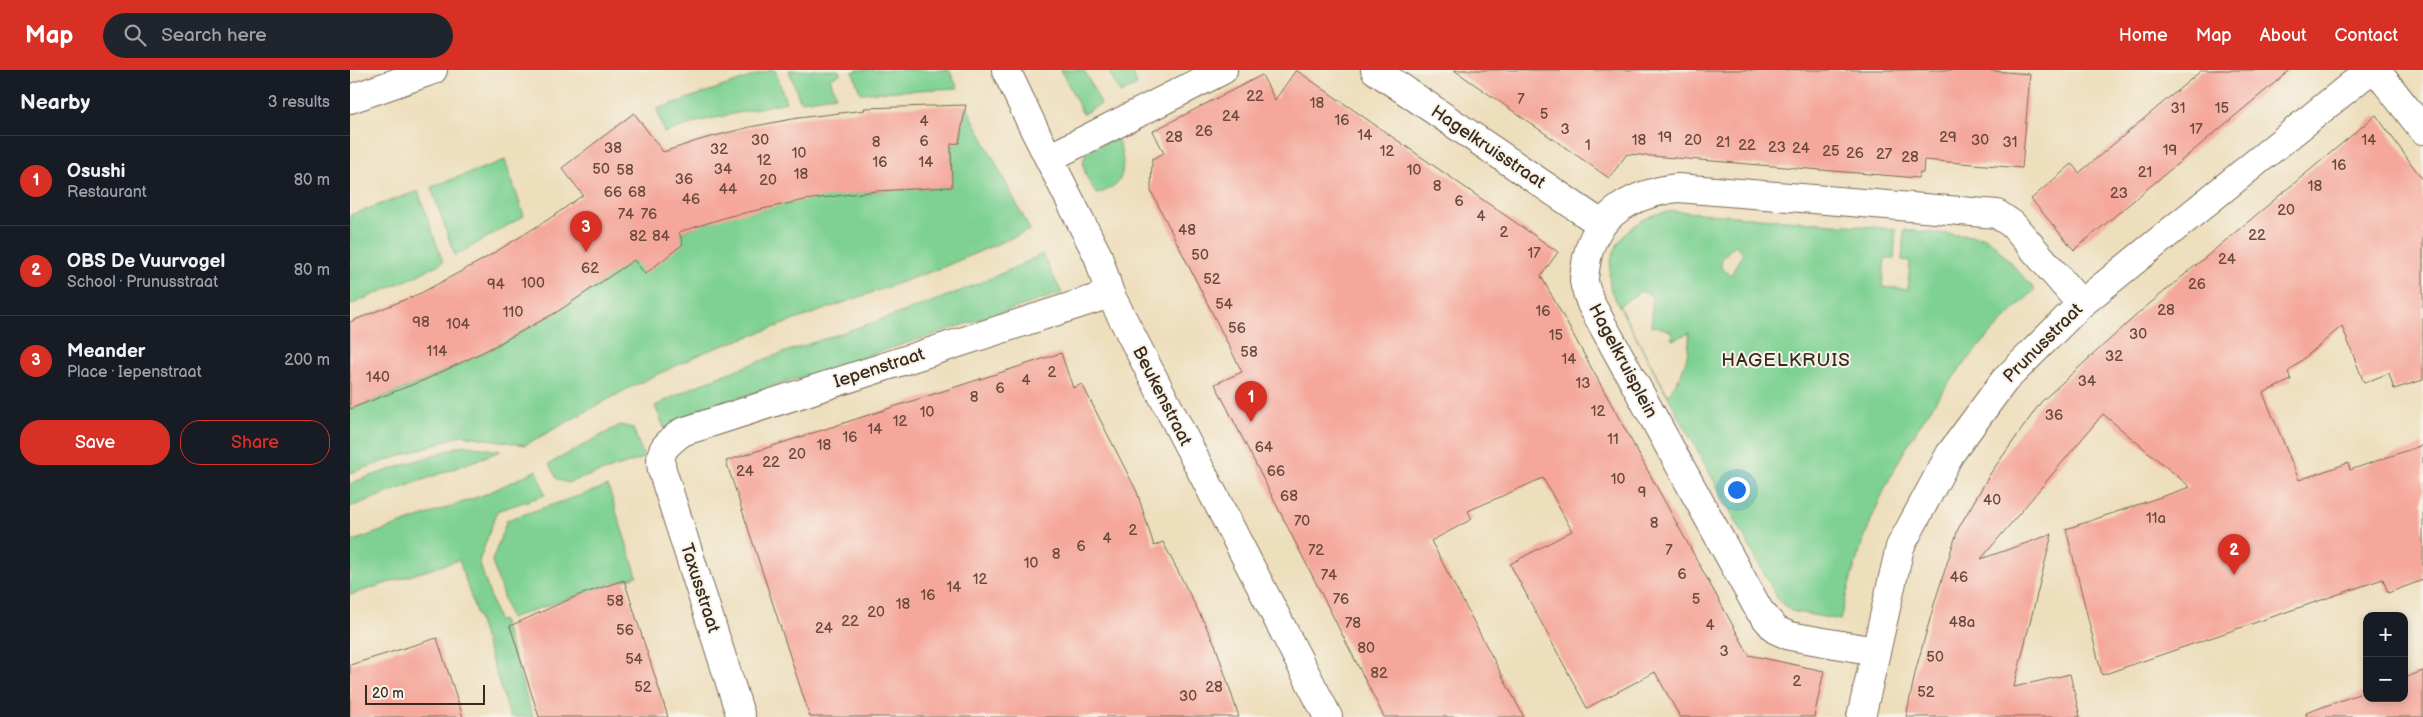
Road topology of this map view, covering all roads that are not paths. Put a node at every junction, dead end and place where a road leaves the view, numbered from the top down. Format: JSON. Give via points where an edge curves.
{"nodes":[{"id":1,"x":432,"y":70,"type":"edge"},
{"id":2,"x":1006,"y":70,"type":"edge"},
{"id":3,"x":1223,"y":70,"type":"edge"},
{"id":4,"x":1375,"y":70,"type":"edge"},
{"id":5,"x":2370,"y":70,"type":"edge"},
{"id":6,"x":2376,"y":70,"type":"edge"},
{"id":7,"x":350,"y":99,"type":"edge"},
{"id":8,"x":2423,"y":130,"type":"edge"},
{"id":9,"x":1049,"y":158,"type":"junction"},
{"id":10,"x":1601,"y":224,"type":"junction"},
{"id":11,"x":1110,"y":294,"type":"junction"},
{"id":12,"x":2082,"y":304,"type":"junction"},
{"id":13,"x":660,"y":459,"type":"joint"},
{"id":14,"x":1875,"y":651,"type":"junction"},
{"id":15,"x":741,"y":717,"type":"edge"},
{"id":16,"x":1328,"y":717,"type":"edge"},
{"id":17,"x":1860,"y":717,"type":"edge"}],
"edges":[{"from":1,"to":7,"type":"street"},
{"from":2,"to":9,"type":"street","name":"Beukenstraat"},
{"from":3,"to":9,"type":"street"},
{"from":4,"to":10,"type":"street","name":"Hagelkruisstraat"},
{"from":5,"to":12,"type":"street","name":"Prunusstraat"},
{"from":6,"to":8,"type":"street"},
{"from":9,"to":11,"type":"street","name":"Beukenstraat","via":[[1098,256]]},
{"from":10,"to":12,"type":"street","name":"Hagelkruisplein","via":[[1634,200],[1655,191],[1678,188],[1997,214],[2012,224]]},
{"from":10,"to":14,"type":"street","name":"Hagelkruisplein","via":[[1590,243],[1584,281],[1591,304],[1759,610],[1776,630],[1790,636]]},
{"from":11,"to":13,"type":"street","name":"Iepenstraat","via":[[682,432],[665,446]]},
{"from":11,"to":16,"type":"street","name":"Beukenstraat"},
{"from":12,"to":14,"type":"street","name":"Prunusstraat","via":[[2004,381],[1950,454],[1900,547]]},
{"from":13,"to":15,"type":"street","name":"Taxusstraat"},
{"from":14,"to":17,"type":"street","name":"Prunusstraat"}]}
